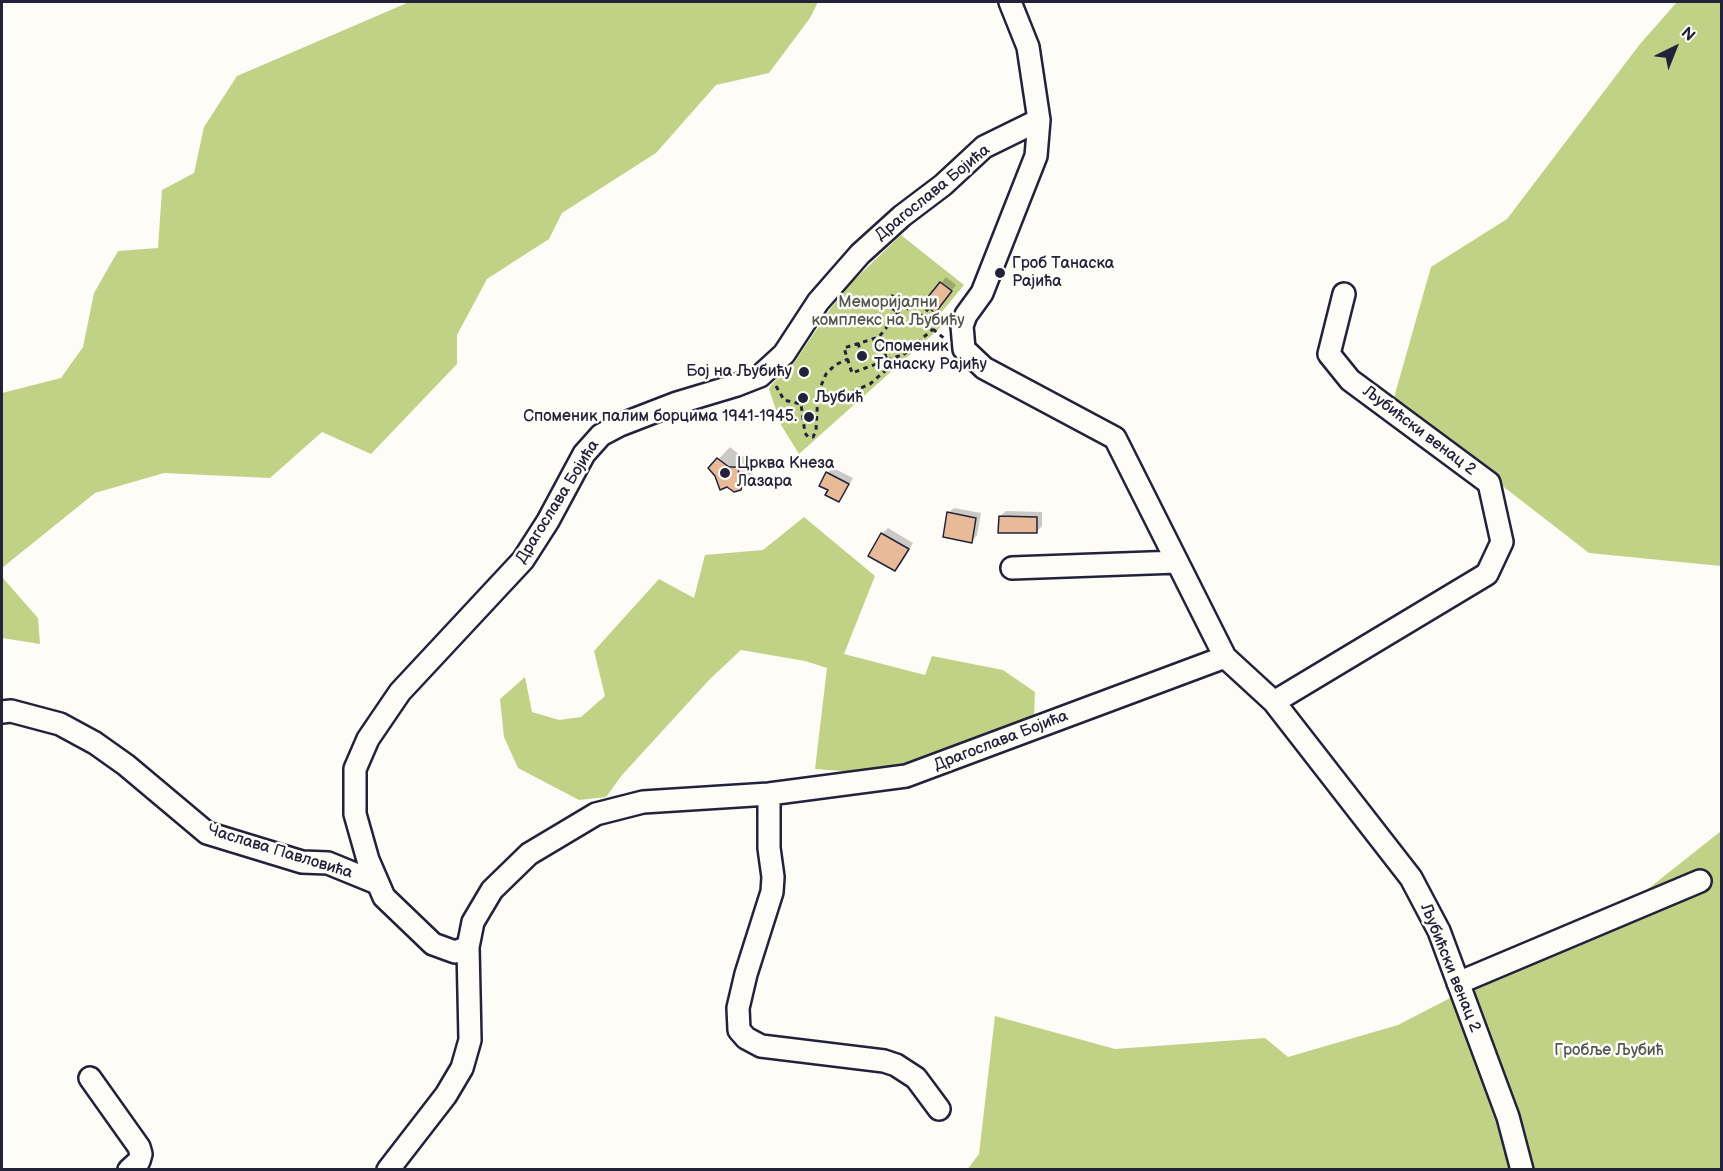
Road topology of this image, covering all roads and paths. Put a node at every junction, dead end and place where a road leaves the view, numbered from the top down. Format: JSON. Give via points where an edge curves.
{"nodes":[{"id":1,"x":1010,"y":2,"type":"edge"},
{"id":2,"x":1039,"y":120,"type":"junction"},
{"id":3,"x":1344,"y":294,"type":"dead end"},
{"id":4,"x":891,"y":295,"type":"dead end"},
{"id":5,"x":885,"y":302,"type":"dead end"},
{"id":6,"x":904,"y":305,"type":"junction"},
{"id":7,"x":928,"y":309,"type":"dead end"},
{"id":8,"x":898,"y":312,"type":"junction"},
{"id":9,"x":920,"y":318,"type":"junction"},
{"id":10,"x":933,"y":329,"type":"junction"},
{"id":11,"x":879,"y":337,"type":"junction"},
{"id":12,"x":858,"y":343,"type":"junction"},
{"id":13,"x":964,"y":349,"type":"junction"},
{"id":14,"x":905,"y":354,"type":"junction"},
{"id":15,"x":848,"y":359,"type":"junction"},
{"id":16,"x":887,"y":360,"type":"junction"},
{"id":17,"x":866,"y":368,"type":"junction"},
{"id":18,"x":767,"y":370,"type":"junction"},
{"id":19,"x":818,"y":399,"type":"junction"},
{"id":20,"x":1177,"y":562,"type":"junction"},
{"id":21,"x":1012,"y":568,"type":"dead end"},
{"id":22,"x":1225,"y":657,"type":"junction"},
{"id":23,"x":1274,"y":702,"type":"junction"},
{"id":24,"x":2,"y":712,"type":"edge"},
{"id":25,"x":769,"y":794,"type":"junction"},
{"id":26,"x":1700,"y":881,"type":"dead end"},
{"id":27,"x":377,"y":883,"type":"junction"},
{"id":28,"x":468,"y":947,"type":"junction"},
{"id":29,"x":1458,"y":983,"type":"junction"},
{"id":30,"x":90,"y":1078,"type":"dead end"},
{"id":31,"x":939,"y":1109,"type":"dead end"},
{"id":32,"x":129,"y":1170,"type":"edge"},
{"id":33,"x":388,"y":1170,"type":"edge"},
{"id":34,"x":1522,"y":1170,"type":"edge"}],
"edges":[{"from":1,"to":2,"type":"street","via":[[1028,47]]},
{"from":2,"to":13,"type":"street","via":[[1036,156],[982,293],[962,326]]},
{"from":2,"to":18,"type":"street","name":"Драгослава Бојића","via":[[984,147],[860,254],[818,302],[784,354]]},
{"from":3,"to":23,"type":"street","name":"Љубићски венац 2","via":[[1329,354],[1350,380],[1490,483],[1502,542],[1487,574]]},
{"from":4,"to":6,"type":"path"},
{"from":5,"to":8,"type":"path"},
{"from":6,"to":8,"type":"path"},
{"from":6,"to":9,"type":"path"},
{"from":7,"to":9,"type":"path"},
{"from":8,"to":11,"type":"path"},
{"from":9,"to":10,"type":"path"},
{"from":10,"to":13,"type":"path","via":[[957,349]]},
{"from":10,"to":14,"type":"path"},
{"from":11,"to":12,"type":"path"},
{"from":11,"to":16,"type":"path"},
{"from":12,"to":15,"type":"path","via":[[844,348]]},
{"from":12,"to":17,"type":"path"},
{"from":13,"to":20,"type":"street","name":"Љубићски венац 2","via":[[984,368],[1115,438]]},
{"from":14,"to":16,"type":"path"},
{"from":14,"to":19,"type":"path","via":[[863,388],[839,397]]},
{"from":15,"to":17,"type":"path","via":[[852,373]]},
{"from":15,"to":19,"type":"path","via":[[828,371]]},
{"from":16,"to":17,"type":"path"},
{"from":18,"to":19,"type":"path","via":[[782,398],[801,404],[805,433],[810,437],[816,434]]},
{"from":18,"to":27,"type":"street","name":"Драгослава Бојића","via":[[737,385],[620,424],[601,435],[584,454],[523,560],[400,692],[368,739],[355,770],[355,814]]},
{"from":20,"to":21,"type":"street"},
{"from":20,"to":22,"type":"street","name":"Љубићски венац 2"},
{"from":22,"to":23,"type":"street","name":"Љубићски венац 2"},
{"from":22,"to":25,"type":"street","name":"Драгослава Бојића","via":[[906,776]]},
{"from":23,"to":29,"type":"street","name":"Љубићски венац 2","via":[[1411,878],[1439,931]]},
{"from":24,"to":27,"type":"street","name":"Часлава Павловића","via":[[60,724],[95,743],[207,833],[302,862],[328,863]]},
{"from":25,"to":28,"type":"street","name":"Драгослава Бојића","via":[[643,802],[596,814],[529,854],[492,890],[473,922]]},
{"from":25,"to":31,"type":"street","via":[[772,892],[746,974],[738,1008],[739,1030],[761,1046],[896,1065],[916,1078]]},
{"from":26,"to":29,"type":"street"},
{"from":27,"to":28,"type":"street","name":"Драгослава Бојића","via":[[384,897],[433,944],[455,952]]},
{"from":28,"to":33,"type":"street","name":"Драгослава Бојића","via":[[470,1040],[462,1068]]},
{"from":29,"to":34,"type":"street","name":"Љубићски венац 2","via":[[1508,1117]]},
{"from":30,"to":32,"type":"street","via":[[139,1147],[139,1161]]}]}
